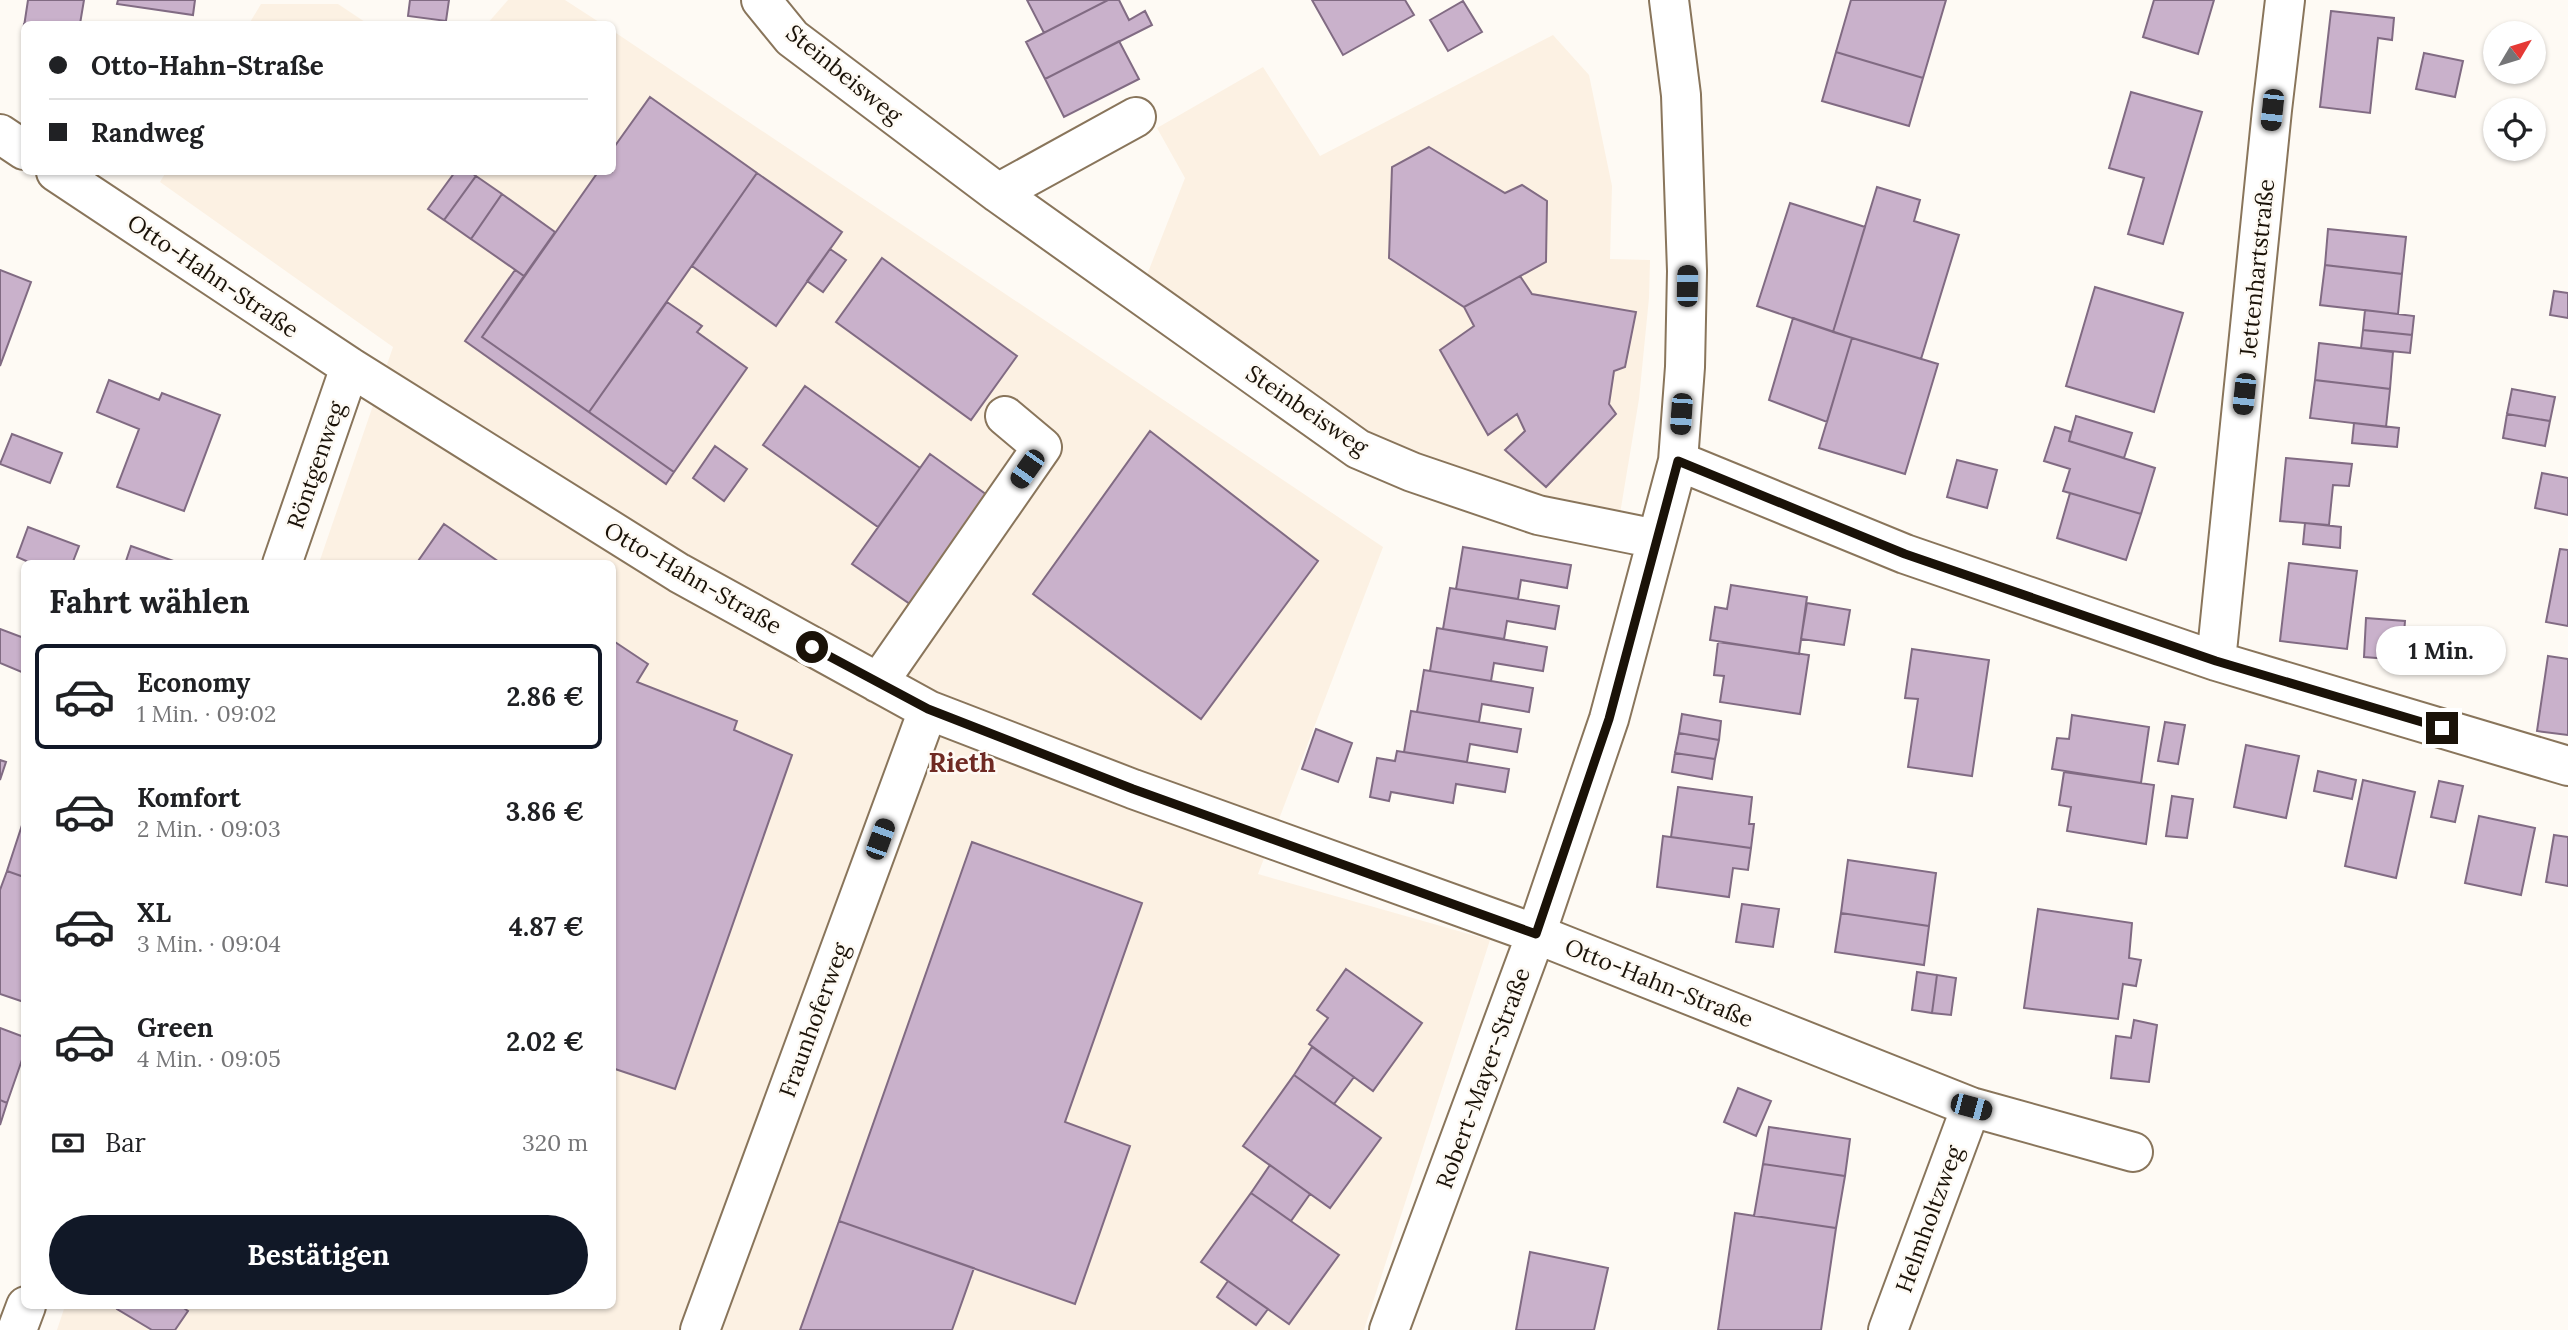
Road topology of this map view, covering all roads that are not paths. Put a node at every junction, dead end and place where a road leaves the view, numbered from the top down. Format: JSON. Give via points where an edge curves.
{"nodes":[{"id":1,"x":761,"y":0,"type":"edge"},
{"id":2,"x":1669,"y":0,"type":"edge"},
{"id":3,"x":2285,"y":0,"type":"edge"},
{"id":4,"x":1136,"y":117,"type":"dead end"},
{"id":5,"x":0,"y":134,"type":"edge"},
{"id":6,"x":21,"y":148,"type":"edge"},
{"id":7,"x":61,"y":175,"type":"edge"},
{"id":8,"x":998,"y":193,"type":"junction"},
{"id":9,"x":350,"y":367,"type":"junction"},
{"id":10,"x":1005,"y":416,"type":"dead end"},
{"id":11,"x":1678,"y":461,"type":"junction"},
{"id":12,"x":1657,"y":539,"type":"junction"},
{"id":13,"x":283,"y":560,"type":"edge"},
{"id":14,"x":2216,"y":661,"type":"junction"},
{"id":15,"x":878,"y":683,"type":"junction"},
{"id":16,"x":928,"y":709,"type":"junction"},
{"id":17,"x":2568,"y":766,"type":"edge"},
{"id":18,"x":1536,"y":934,"type":"junction"},
{"id":19,"x":1971,"y":1107,"type":"junction"},
{"id":20,"x":2133,"y":1152,"type":"dead end"},
{"id":21,"x":25,"y":1309,"type":"edge"},
{"id":22,"x":17,"y":1330,"type":"edge"},
{"id":23,"x":700,"y":1330,"type":"edge"},
{"id":24,"x":1389,"y":1330,"type":"edge"},
{"id":25,"x":1888,"y":1330,"type":"edge"}],
"edges":[{"from":1,"to":8,"type":"street","name":"Steinbeisweg","via":[[792,38]]},
{"from":2,"to":11,"type":"street","name":"Robert-Mayer-Straße","via":[[1681,95],[1687,259]]},
{"from":3,"to":14,"type":"street","name":"Jettenhartstraße"},
{"from":4,"to":8,"type":"street"},
{"from":5,"to":6,"type":"street"},
{"from":7,"to":9,"type":"street","name":"Otto-Hahn-Straße"},
{"from":8,"to":12,"type":"street","name":"Steinbeisweg","via":[[1357,449],[1538,515]]},
{"from":9,"to":13,"type":"street","name":"Röntgenweg"},
{"from":9,"to":15,"type":"street","name":"Otto-Hahn-Straße","via":[[679,573]]},
{"from":10,"to":15,"type":"street","via":[[1042,447]]},
{"from":11,"to":12,"type":"street","name":"Robert-Mayer-Straße"},
{"from":11,"to":14,"type":"street","via":[[1905,554]]},
{"from":12,"to":18,"type":"street","name":"Robert-Mayer-Straße","via":[[1609,719]]},
{"from":14,"to":17,"type":"street"},
{"from":15,"to":16,"type":"street","name":"Otto-Hahn-Straße"},
{"from":16,"to":18,"type":"street","name":"Otto-Hahn-Straße","via":[[1133,789]]},
{"from":16,"to":23,"type":"street","name":"Fraunhoferweg"},
{"from":18,"to":19,"type":"street","name":"Otto-Hahn-Straße"},
{"from":18,"to":24,"type":"street","name":"Robert-Mayer-Straße"},
{"from":19,"to":20,"type":"street","name":"Otto-Hahn-Straße"},
{"from":19,"to":25,"type":"street","name":"Helmholtzweg"},
{"from":21,"to":22,"type":"street"}]}
